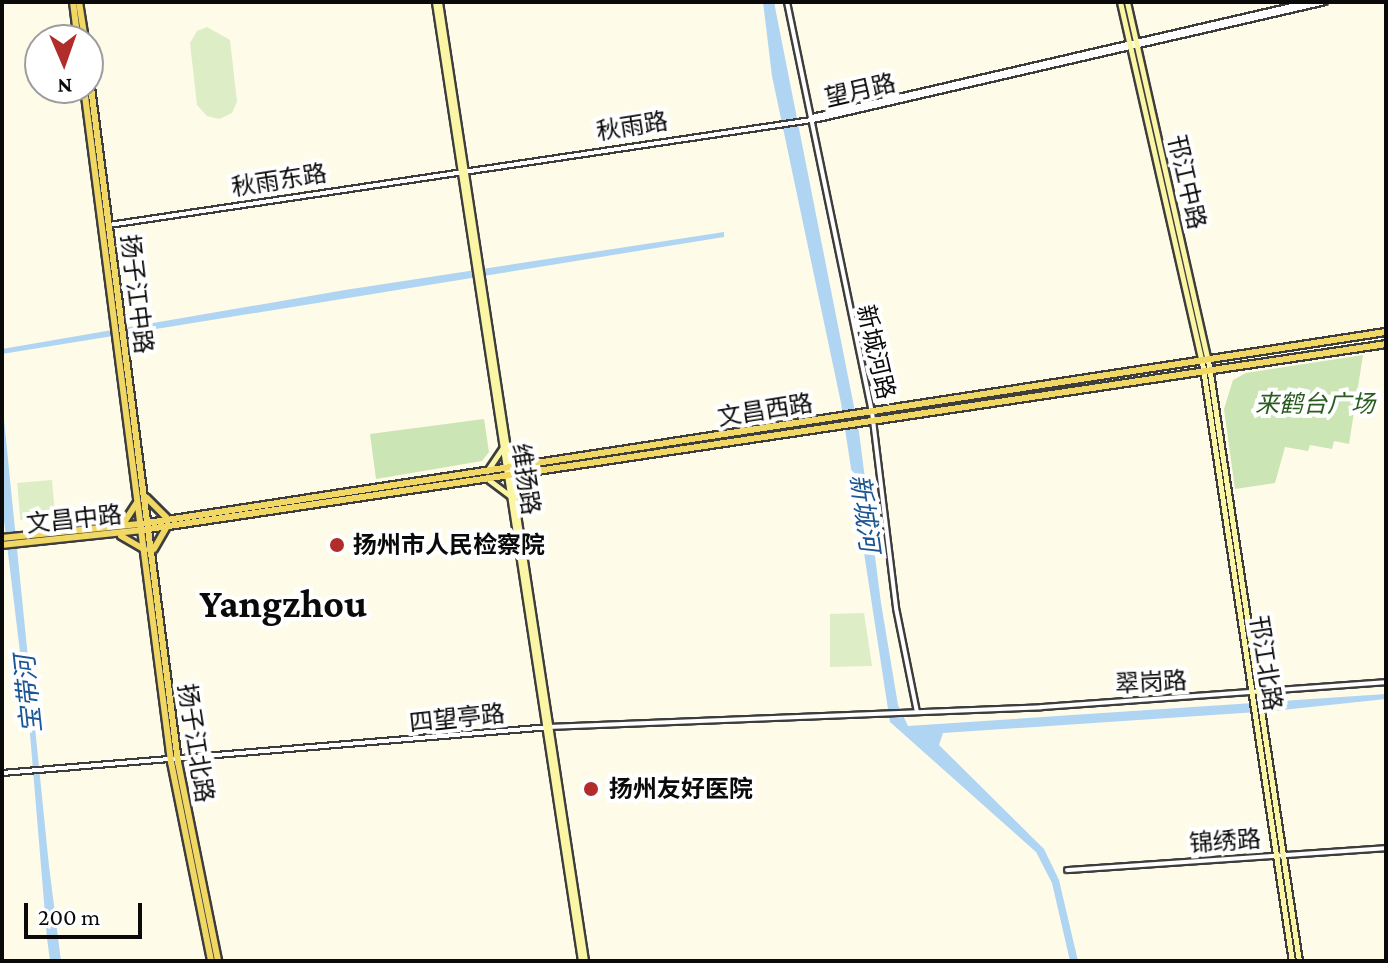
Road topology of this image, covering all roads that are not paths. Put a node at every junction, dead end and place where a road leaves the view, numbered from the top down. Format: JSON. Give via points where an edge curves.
{"nodes":[{"id":1,"x":73,"y":2,"type":"edge"},
{"id":2,"x":79,"y":2,"type":"edge"},
{"id":3,"x":437,"y":2,"type":"edge"},
{"id":4,"x":787,"y":2,"type":"edge"},
{"id":5,"x":1120,"y":2,"type":"edge"},
{"id":6,"x":1127,"y":2,"type":"edge"},
{"id":7,"x":1309,"y":2,"type":"edge"},
{"id":8,"x":1325,"y":2,"type":"edge"},
{"id":9,"x":76,"y":24,"type":"edge"},
{"id":10,"x":82,"y":24,"type":"edge"},
{"id":11,"x":1133,"y":44,"type":"junction"},
{"id":12,"x":86,"y":104,"type":"edge"},
{"id":13,"x":94,"y":104,"type":"edge"},
{"id":14,"x":810,"y":118,"type":"junction"},
{"id":15,"x":463,"y":171,"type":"junction"},
{"id":16,"x":111,"y":225,"type":"junction"},
{"id":17,"x":102,"y":226,"type":"junction"},
{"id":18,"x":120,"y":327,"type":"junction"},
{"id":19,"x":1386,"y":332,"type":"edge"},
{"id":20,"x":1386,"y":344,"type":"edge"},
{"id":21,"x":1206,"y":365,"type":"junction"},
{"id":22,"x":872,"y":416,"type":"junction"},
{"id":23,"x":506,"y":447,"type":"junction"},
{"id":24,"x":531,"y":468,"type":"junction"},
{"id":25,"x":509,"y":471,"type":"junction"},
{"id":26,"x":486,"y":474,"type":"junction"},
{"id":27,"x":141,"y":495,"type":"junction"},
{"id":28,"x":513,"y":499,"type":"junction"},
{"id":29,"x":169,"y":523,"type":"junction"},
{"id":30,"x":120,"y":526,"type":"junction"},
{"id":31,"x":145,"y":526,"type":"junction"},
{"id":32,"x":103,"y":534,"type":"junction"},
{"id":33,"x":20,"y":540,"type":"junction"},
{"id":34,"x":3,"y":542,"type":"edge"},
{"id":35,"x":145,"y":550,"type":"junction"},
{"id":36,"x":153,"y":556,"type":"junction"},
{"id":37,"x":1386,"y":682,"type":"edge"},
{"id":38,"x":1257,"y":698,"type":"junction"},
{"id":39,"x":917,"y":712,"type":"junction"},
{"id":40,"x":548,"y":728,"type":"junction"},
{"id":41,"x":175,"y":762,"type":"junction"},
{"id":42,"x":2,"y":773,"type":"edge"},
{"id":43,"x":1386,"y":848,"type":"edge"},
{"id":44,"x":1280,"y":855,"type":"junction"},
{"id":45,"x":1067,"y":870,"type":"dead end"},
{"id":46,"x":211,"y":961,"type":"edge"},
{"id":47,"x":218,"y":961,"type":"edge"},
{"id":48,"x":583,"y":961,"type":"edge"},
{"id":49,"x":1292,"y":961,"type":"edge"},
{"id":50,"x":1299,"y":961,"type":"edge"}],
"edges":[{"from":1,"to":9,"type":"main road"},
{"from":2,"to":10,"type":"main road"},
{"from":3,"to":15,"type":"main road","name":"维扬路"},
{"from":4,"to":14,"type":"street","name":"新城河路"},
{"from":5,"to":11,"type":"main road","name":"邗江中路"},
{"from":6,"to":11,"type":"main road","name":"邗江中路"},
{"from":7,"to":11,"type":"street","name":"望月路"},
{"from":8,"to":11,"type":"street","name":"望月路"},
{"from":11,"to":14,"type":"street","name":"望月路"},
{"from":11,"to":21,"type":"main road","name":"邗江中路"},
{"from":12,"to":17,"type":"main road","name":"扬子江中路"},
{"from":13,"to":16,"type":"main road","name":"扬子江中路"},
{"from":14,"to":15,"type":"street","name":"秋雨路"},
{"from":14,"to":22,"type":"street","name":"新城河路"},
{"from":15,"to":16,"type":"street","name":"秋雨东路"},
{"from":15,"to":23,"type":"main road","name":"维扬路"},
{"from":16,"to":17,"type":"street","name":"秋雨东路"},
{"from":16,"to":18,"type":"main road","name":"扬子江中路"},
{"from":17,"to":18,"type":"main road","name":"扬子江中路"},
{"from":18,"to":27,"type":"main road","name":"扬子江中路"},
{"from":19,"to":21,"type":"main road","name":"文昌西路"},
{"from":20,"to":21,"type":"main road","name":"文昌西路"},
{"from":21,"to":22,"type":"main road","name":"文昌西路"},
{"from":21,"to":38,"type":"main road","name":"邗江北路"},
{"from":22,"to":24,"type":"main road","name":"文昌西路","via":[[862,422]]},
{"from":22,"to":24,"type":"main road","name":"文昌西路","via":[[859,413]]},
{"from":22,"to":39,"type":"street","name":"新城河路","via":[[896,608]]},
{"from":23,"to":24,"type":"main road"},
{"from":23,"to":25,"type":"main road","name":"维扬路"},
{"from":23,"to":26,"type":"main road"},
{"from":24,"to":25,"type":"main road","name":"文昌西路"},
{"from":24,"to":28,"type":"main road"},
{"from":25,"to":26,"type":"main road","name":"文昌西路"},
{"from":25,"to":28,"type":"main road","name":"维扬路"},
{"from":26,"to":28,"type":"main road"},
{"from":26,"to":29,"type":"main road","name":"文昌西路"},
{"from":27,"to":29,"type":"main road"},
{"from":27,"to":30,"type":"main road","via":[[135,511]]},
{"from":27,"to":31,"type":"main road","name":"扬子江中路"},
{"from":28,"to":40,"type":"main road","name":"维扬路"},
{"from":29,"to":31,"type":"main road","name":"文昌西路"},
{"from":29,"to":36,"type":"main road","via":[[159,533]]},
{"from":30,"to":31,"type":"main road","name":"文昌中路"},
{"from":30,"to":33,"type":"main road","name":"文昌中路"},
{"from":31,"to":32,"type":"main road","name":"文昌中路"},
{"from":31,"to":35,"type":"main road","name":"扬子江北路"},
{"from":31,"to":36,"type":"main road","name":"扬子江北路"},
{"from":32,"to":33,"type":"main road","name":"文昌中路"},
{"from":32,"to":35,"type":"main road","via":[[128,536]]},
{"from":33,"to":34,"type":"main road","name":"文昌中路"},
{"from":35,"to":41,"type":"main road","name":"扬子江北路"},
{"from":36,"to":41,"type":"main road","name":"扬子江北路"},
{"from":37,"to":38,"type":"street","name":"翠岗路"},
{"from":38,"to":39,"type":"street","name":"翠岗路"},
{"from":38,"to":44,"type":"main road","name":"邗江北路"},
{"from":39,"to":40,"type":"street","name":"四望亭路"},
{"from":40,"to":41,"type":"street","name":"四望亭路"},
{"from":40,"to":48,"type":"main road","name":"维扬路"},
{"from":41,"to":42,"type":"street","name":"四望亭路"},
{"from":41,"to":46,"type":"main road","name":"扬子江北路"},
{"from":41,"to":47,"type":"main road","name":"扬子江北路"},
{"from":43,"to":44,"type":"street","name":"锦绣路"},
{"from":44,"to":45,"type":"street","name":"锦绣路"},
{"from":44,"to":49,"type":"main road","name":"邗江北路"},
{"from":44,"to":50,"type":"main road","name":"邗江北路"}]}
